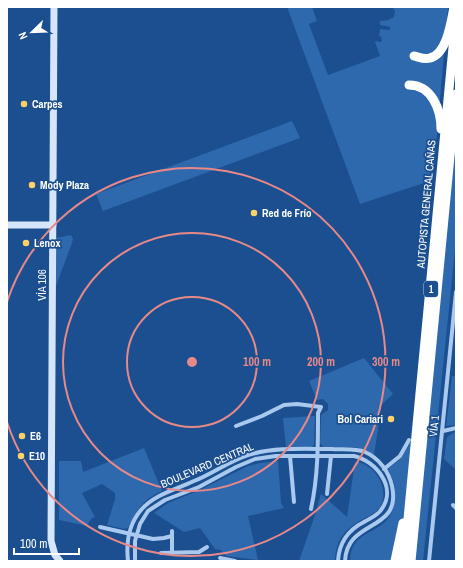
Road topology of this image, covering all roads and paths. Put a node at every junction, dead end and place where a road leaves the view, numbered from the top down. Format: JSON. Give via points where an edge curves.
{"nodes":[{"id":1,"x":54,"y":7,"type":"edge"},
{"id":2,"x":454,"y":7,"type":"edge"},
{"id":3,"x":456,"y":16,"type":"edge"},
{"id":4,"x":414,"y":56,"type":"dead end"},
{"id":5,"x":409,"y":85,"type":"dead end"},
{"id":6,"x":456,"y":94,"type":"edge"},
{"id":7,"x":453,"y":127,"type":"junction"},
{"id":8,"x":456,"y":139,"type":"edge"},
{"id":9,"x":7,"y":225,"type":"edge"},
{"id":10,"x":53,"y":225,"type":"junction"},
{"id":11,"x":456,"y":292,"type":"edge"},
{"id":12,"x":430,"y":297,"type":"junction"},
{"id":13,"x":454,"y":324,"type":"edge"},
{"id":14,"x":236,"y":426,"type":"dead end"},
{"id":15,"x":456,"y":428,"type":"edge"},
{"id":16,"x":443,"y":431,"type":"junction"},
{"id":17,"x":409,"y":440,"type":"dead end"},
{"id":18,"x":318,"y":449,"type":"junction"},
{"id":19,"x":290,"y":456,"type":"junction"},
{"id":20,"x":318,"y":456,"type":"junction"},
{"id":21,"x":331,"y":456,"type":"junction"},
{"id":22,"x":234,"y":461,"type":"junction"},
{"id":23,"x":380,"y":464,"type":"junction"},
{"id":24,"x":236,"y":467,"type":"junction"},
{"id":25,"x":376,"y":468,"type":"junction"},
{"id":26,"x":385,"y":470,"type":"junction"},
{"id":27,"x":381,"y":475,"type":"junction"},
{"id":28,"x":327,"y":494,"type":"dead end"},
{"id":29,"x":294,"y":502,"type":"dead end"},
{"id":30,"x":410,"y":503,"type":"junction"},
{"id":31,"x":311,"y":509,"type":"dead end"},
{"id":32,"x":100,"y":527,"type":"dead end"},
{"id":33,"x":172,"y":530,"type":"dead end"},
{"id":34,"x":129,"y":533,"type":"junction"},
{"id":35,"x":137,"y":534,"type":"junction"},
{"id":36,"x":172,"y":536,"type":"junction"},
{"id":37,"x":207,"y":547,"type":"dead end"},
{"id":38,"x":339,"y":551,"type":"junction"},
{"id":39,"x":172,"y":552,"type":"junction"},
{"id":40,"x":345,"y":552,"type":"junction"},
{"id":41,"x":161,"y":553,"type":"dead end"},
{"id":42,"x":220,"y":558,"type":"dead end"},
{"id":43,"x":60,"y":561,"type":"edge"},
{"id":44,"x":128,"y":561,"type":"edge"},
{"id":45,"x":135,"y":561,"type":"edge"},
{"id":46,"x":235,"y":561,"type":"edge"},
{"id":47,"x":338,"y":561,"type":"edge"},
{"id":48,"x":344,"y":561,"type":"edge"},
{"id":49,"x":395,"y":561,"type":"edge"},
{"id":50,"x":404,"y":561,"type":"edge"},
{"id":51,"x":411,"y":561,"type":"edge"},
{"id":52,"x":429,"y":561,"type":"edge"}],
"edges":[{"from":1,"to":10,"type":"main road","name":"VÍA 106"},
{"from":2,"to":4,"type":"highway","via":[[442,49],[430,58]]},
{"from":3,"to":12,"type":"highway","name":"AUTOPISTA GENERAL CAÑAS","number":"1"},
{"from":5,"to":12,"type":"highway","via":[[420,87],[430,95],[436,103],[441,119]]},
{"from":6,"to":7,"type":"highway","name":"AUTOPISTA GENERAL CAÑAS","number":"1"},
{"from":7,"to":8,"type":"highway"},
{"from":7,"to":51,"type":"highway","name":"AUTOPISTA GENERAL CAÑAS","number":"1"},
{"from":9,"to":10,"type":"main road"},
{"from":10,"to":43,"type":"main road","name":"VÍA 106","via":[[51,542]]},
{"from":11,"to":13,"type":"street","name":"VÍA 1"},
{"from":12,"to":30,"type":"highway","name":"AUTOPISTA GENERAL CAÑAS","number":"1"},
{"from":13,"to":16,"type":"street","name":"VÍA 1"},
{"from":14,"to":18,"type":"street","via":[[284,405],[322,407],[318,413]]},
{"from":15,"to":16,"type":"street"},
{"from":16,"to":52,"type":"street","name":"VÍA 1"},
{"from":17,"to":26,"type":"street","via":[[400,456]]},
{"from":18,"to":20,"type":"street"},
{"from":18,"to":22,"type":"street","name":"BOULEVARD CENTRAL","via":[[270,450]]},
{"from":18,"to":23,"type":"street","name":"BOULEVARD CENTRAL","via":[[360,451],[372,456]]},
{"from":19,"to":20,"type":"street","name":"BOULEVARD CENTRAL"},
{"from":19,"to":24,"type":"street","name":"BOULEVARD CENTRAL","via":[[263,458]]},
{"from":19,"to":29,"type":"street"},
{"from":20,"to":21,"type":"street","name":"BOULEVARD CENTRAL"},
{"from":20,"to":31,"type":"street","via":[[316,489]]},
{"from":21,"to":25,"type":"street","name":"BOULEVARD CENTRAL","via":[[359,457]]},
{"from":21,"to":28,"type":"street"},
{"from":22,"to":24,"type":"street"},
{"from":22,"to":34,"type":"street","name":"BOULEVARD CENTRAL","via":[[198,480],[154,498],[144,506]]},
{"from":23,"to":25,"type":"street"},
{"from":23,"to":26,"type":"street","name":"BOULEVARD CENTRAL"},
{"from":24,"to":35,"type":"street","name":"BOULEVARD CENTRAL","via":[[199,487],[159,502],[144,517]]},
{"from":25,"to":27,"type":"street","name":"BOULEVARD CENTRAL"},
{"from":26,"to":27,"type":"street"},
{"from":26,"to":40,"type":"street","name":"BOULEVARD CENTRAL","via":[[393,492],[390,510],[379,522],[355,537]]},
{"from":27,"to":38,"type":"street","name":"BOULEVARD CENTRAL","via":[[386,492],[384,506],[374,517],[357,525],[348,533]]},
{"from":30,"to":49,"type":"highway"},
{"from":30,"to":50,"type":"highway","name":"AUTOPISTA GENERAL CAÑAS","number":"1"},
{"from":32,"to":34,"type":"street"},
{"from":33,"to":36,"type":"street"},
{"from":34,"to":35,"type":"street"},
{"from":34,"to":44,"type":"street","name":"BOULEVARD CENTRAL"},
{"from":35,"to":36,"type":"street","via":[[153,538]]},
{"from":35,"to":45,"type":"street","name":"BOULEVARD CENTRAL","via":[[134,545]]},
{"from":36,"to":39,"type":"street"},
{"from":37,"to":39,"type":"street","via":[[199,552]]},
{"from":38,"to":40,"type":"street"},
{"from":38,"to":47,"type":"street","name":"BOULEVARD CENTRAL"},
{"from":39,"to":41,"type":"street"},
{"from":40,"to":48,"type":"street","name":"BOULEVARD CENTRAL"},
{"from":42,"to":46,"type":"street"}]}
